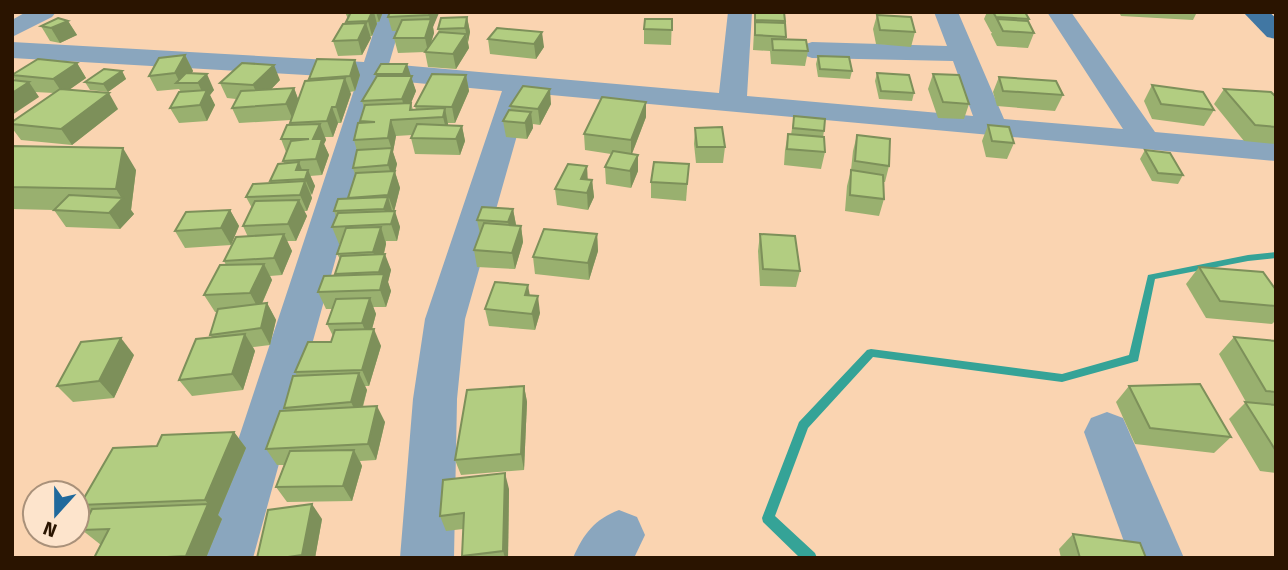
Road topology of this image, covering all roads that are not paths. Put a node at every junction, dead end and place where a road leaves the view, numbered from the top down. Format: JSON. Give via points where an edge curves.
{"nodes":[{"id":1,"x":44,"y":12,"type":"edge"},
{"id":2,"x":392,"y":12,"type":"edge"},
{"id":3,"x":740,"y":12,"type":"edge"},
{"id":4,"x":946,"y":12,"type":"edge"},
{"id":5,"x":1059,"y":12,"type":"edge"},
{"id":6,"x":1255,"y":12,"type":"edge"},
{"id":7,"x":12,"y":30,"type":"edge"},
{"id":8,"x":1276,"y":32,"type":"edge"},
{"id":9,"x":12,"y":50,"type":"edge"},
{"id":10,"x":812,"y":50,"type":"dead end"},
{"id":11,"x":963,"y":54,"type":"junction"},
{"id":12,"x":373,"y":71,"type":"junction"},
{"id":13,"x":518,"y":84,"type":"junction"},
{"id":14,"x":732,"y":104,"type":"junction"},
{"id":15,"x":993,"y":128,"type":"junction"},
{"id":16,"x":1146,"y":141,"type":"junction"},
{"id":17,"x":1276,"y":152,"type":"edge"},
{"id":18,"x":1107,"y":432,"type":"dead end"},
{"id":19,"x":226,"y":558,"type":"edge"},
{"id":20,"x":427,"y":558,"type":"edge"},
{"id":21,"x":1157,"y":558,"type":"edge"}],
"edges":[{"from":1,"to":7,"type":"street"},
{"from":2,"to":12,"type":"street"},
{"from":3,"to":14,"type":"street"},
{"from":4,"to":11,"type":"street"},
{"from":5,"to":16,"type":"street"},
{"from":6,"to":8,"type":"main road"},
{"from":9,"to":12,"type":"street"},
{"from":10,"to":11,"type":"street"},
{"from":11,"to":15,"type":"street"},
{"from":12,"to":13,"type":"street"},
{"from":12,"to":19,"type":"street"},
{"from":13,"to":14,"type":"street"},
{"from":13,"to":20,"type":"street","via":[[445,319],[435,399]]},
{"from":14,"to":15,"type":"street"},
{"from":15,"to":16,"type":"street"},
{"from":16,"to":17,"type":"street"},
{"from":18,"to":21,"type":"street"}]}
